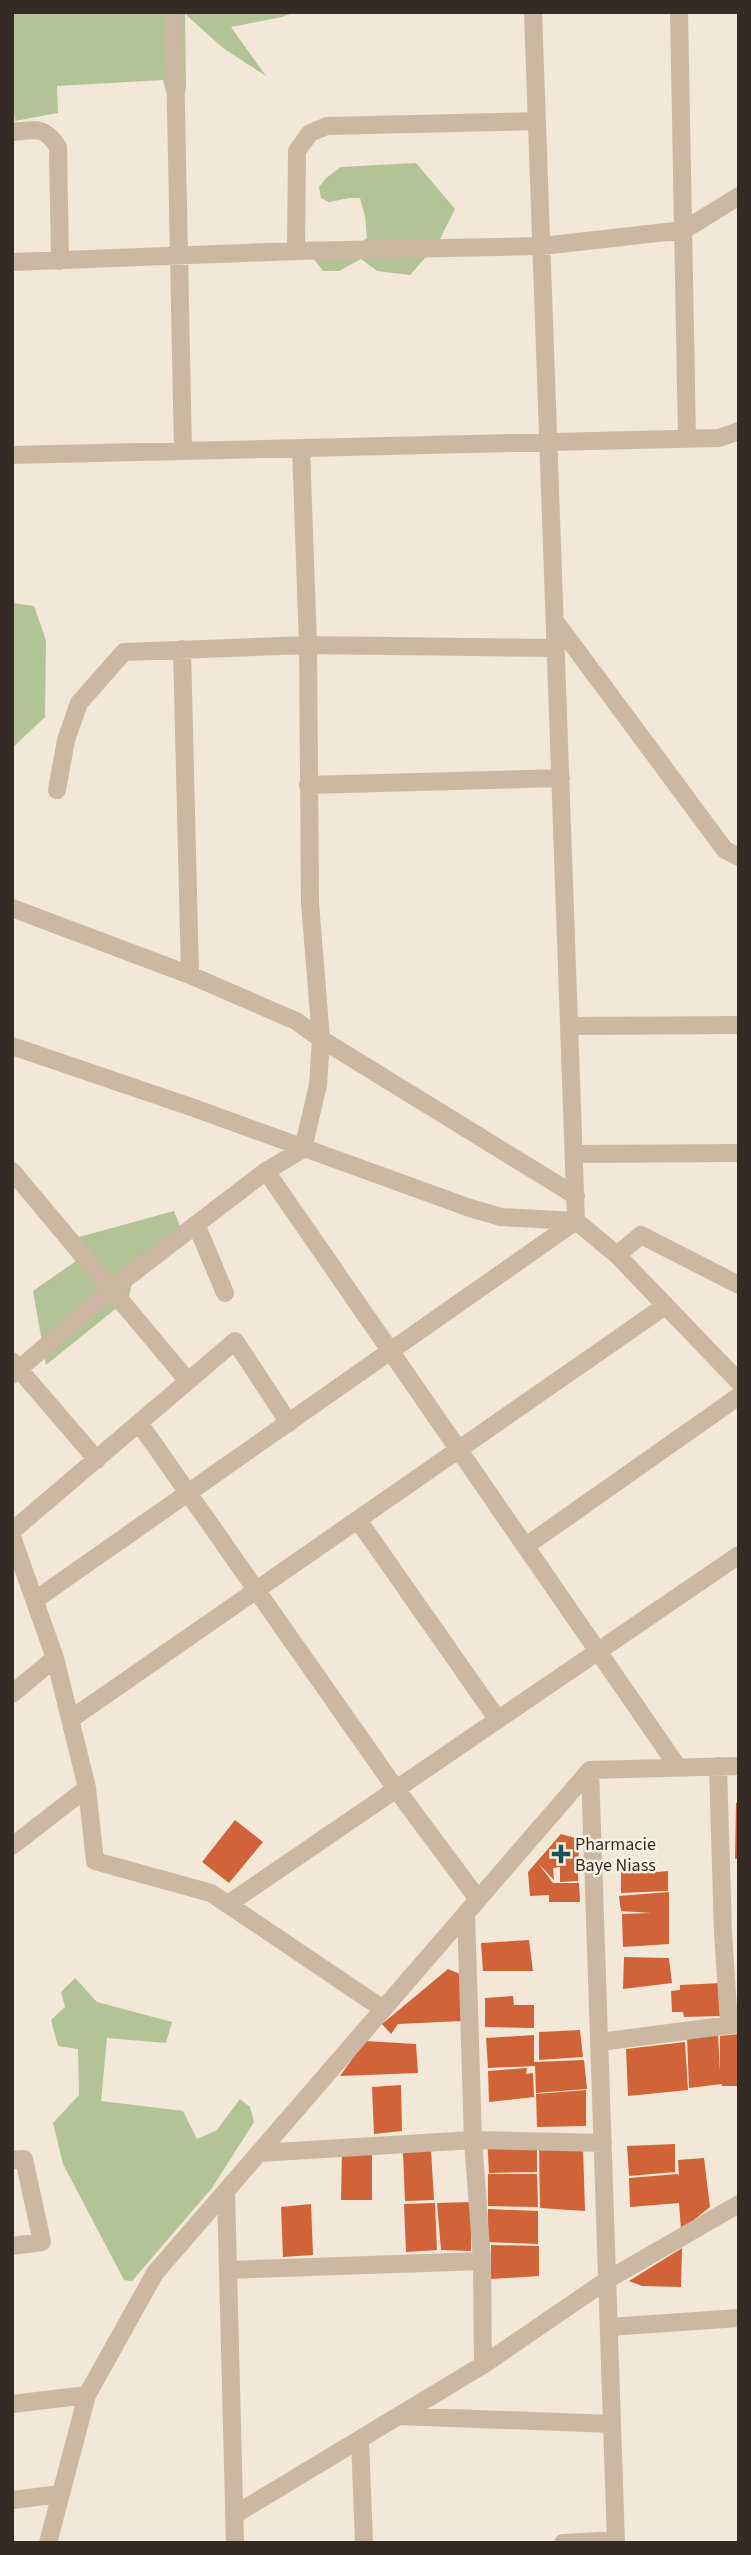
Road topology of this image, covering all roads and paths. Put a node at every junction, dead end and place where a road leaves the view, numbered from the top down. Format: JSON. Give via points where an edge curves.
{"nodes":[{"id":1,"x":174,"y":12,"type":"edge"},
{"id":2,"x":533,"y":12,"type":"edge"},
{"id":3,"x":679,"y":12,"type":"edge"},
{"id":4,"x":537,"y":121,"type":"junction"},
{"id":5,"x":12,"y":132,"type":"edge"},
{"id":6,"x":739,"y":196,"type":"edge"},
{"id":7,"x":684,"y":230,"type":"junction"},
{"id":8,"x":542,"y":246,"type":"junction"},
{"id":9,"x":296,"y":251,"type":"junction"},
{"id":10,"x":180,"y":255,"type":"junction"},
{"id":11,"x":60,"y":261,"type":"junction"},
{"id":12,"x":12,"y":262,"type":"edge"},
{"id":13,"x":739,"y":431,"type":"edge"},
{"id":14,"x":687,"y":439,"type":"junction"},
{"id":15,"x":549,"y":442,"type":"junction"},
{"id":16,"x":301,"y":448,"type":"junction"},
{"id":17,"x":183,"y":451,"type":"junction"},
{"id":18,"x":12,"y":455,"type":"edge"},
{"id":19,"x":555,"y":621,"type":"junction"},
{"id":20,"x":308,"y":645,"type":"junction"},
{"id":21,"x":556,"y":648,"type":"junction"},
{"id":22,"x":182,"y":649,"type":"junction"},
{"id":23,"x":561,"y":778,"type":"junction"},
{"id":24,"x":308,"y":785,"type":"junction"},
{"id":25,"x":57,"y":790,"type":"dead end"},
{"id":26,"x":739,"y":857,"type":"edge"},
{"id":27,"x":12,"y":908,"type":"edge"},
{"id":28,"x":190,"y":975,"type":"junction"},
{"id":29,"x":739,"y":1025,"type":"edge"},
{"id":30,"x":569,"y":1027,"type":"junction"},
{"id":31,"x":321,"y":1039,"type":"junction"},
{"id":32,"x":12,"y":1046,"type":"edge"},
{"id":33,"x":303,"y":1149,"type":"junction"},
{"id":34,"x":739,"y":1153,"type":"edge"},
{"id":35,"x":574,"y":1154,"type":"junction"},
{"id":36,"x":12,"y":1171,"type":"edge"},
{"id":37,"x":267,"y":1171,"type":"junction"},
{"id":38,"x":576,"y":1196,"type":"junction"},
{"id":39,"x":576,"y":1221,"type":"junction"},
{"id":40,"x":196,"y":1224,"type":"junction"},
{"id":41,"x":617,"y":1255,"type":"junction"},
{"id":42,"x":739,"y":1286,"type":"edge"},
{"id":43,"x":112,"y":1289,"type":"junction"},
{"id":44,"x":225,"y":1293,"type":"dead end"},
{"id":45,"x":665,"y":1306,"type":"junction"},
{"id":46,"x":391,"y":1351,"type":"junction"},
{"id":47,"x":15,"y":1369,"type":"edge"},
{"id":48,"x":188,"y":1381,"type":"junction"},
{"id":49,"x":739,"y":1382,"type":"edge"},
{"id":50,"x":739,"y":1396,"type":"edge"},
{"id":51,"x":139,"y":1423,"type":"junction"},
{"id":52,"x":289,"y":1423,"type":"junction"},
{"id":53,"x":459,"y":1450,"type":"junction"},
{"id":54,"x":97,"y":1460,"type":"junction"},
{"id":55,"x":189,"y":1493,"type":"junction"},
{"id":56,"x":358,"y":1520,"type":"junction"},
{"id":57,"x":12,"y":1531,"type":"edge"},
{"id":58,"x":12,"y":1537,"type":"edge"},
{"id":59,"x":526,"y":1546,"type":"junction"},
{"id":60,"x":739,"y":1555,"type":"edge"},
{"id":61,"x":257,"y":1591,"type":"junction"},
{"id":62,"x":34,"y":1600,"type":"junction"},
{"id":63,"x":598,"y":1651,"type":"junction"},
{"id":64,"x":55,"y":1657,"type":"junction"},
{"id":65,"x":12,"y":1694,"type":"edge"},
{"id":66,"x":71,"y":1720,"type":"junction"},
{"id":67,"x":498,"y":1720,"type":"junction"},
{"id":68,"x":718,"y":1766,"type":"junction"},
{"id":69,"x":739,"y":1766,"type":"edge"},
{"id":70,"x":678,"y":1767,"type":"junction"},
{"id":71,"x":590,"y":1770,"type":"junction"},
{"id":72,"x":87,"y":1788,"type":"junction"},
{"id":73,"x":396,"y":1790,"type":"junction"},
{"id":74,"x":12,"y":1846,"type":"edge"},
{"id":75,"x":228,"y":1905,"type":"junction"},
{"id":76,"x":472,"y":1906,"type":"junction"},
{"id":77,"x":731,"y":1932,"type":"edge"},
{"id":78,"x":383,"y":2009,"type":"junction"},
{"id":79,"x":734,"y":2024,"type":"edge"},
{"id":80,"x":600,"y":2042,"type":"junction"},
{"id":81,"x":473,"y":2140,"type":"junction"},
{"id":82,"x":603,"y":2143,"type":"junction"},
{"id":83,"x":259,"y":2153,"type":"junction"},
{"id":84,"x":12,"y":2160,"type":"edge"},
{"id":85,"x":226,"y":2192,"type":"junction"},
{"id":86,"x":739,"y":2204,"type":"edge"},
{"id":87,"x":12,"y":2246,"type":"edge"},
{"id":88,"x":482,"y":2260,"type":"junction"},
{"id":89,"x":229,"y":2270,"type":"junction"},
{"id":90,"x":607,"y":2280,"type":"junction"},
{"id":91,"x":739,"y":2318,"type":"edge"},
{"id":92,"x":609,"y":2327,"type":"junction"},
{"id":93,"x":483,"y":2365,"type":"junction"},
{"id":94,"x":87,"y":2395,"type":"junction"},
{"id":95,"x":12,"y":2404,"type":"edge"},
{"id":96,"x":398,"y":2416,"type":"junction"},
{"id":97,"x":612,"y":2424,"type":"junction"},
{"id":98,"x":360,"y":2439,"type":"junction"},
{"id":99,"x":61,"y":2494,"type":"junction"},
{"id":100,"x":12,"y":2500,"type":"edge"},
{"id":101,"x":234,"y":2515,"type":"junction"},
{"id":102,"x":616,"y":2541,"type":"edge"},
{"id":103,"x":48,"y":2543,"type":"edge"},
{"id":104,"x":235,"y":2543,"type":"edge"},
{"id":105,"x":364,"y":2543,"type":"edge"},
{"id":106,"x":563,"y":2543,"type":"edge"}],
"edges":[{"from":1,"to":10,"type":"street"},
{"from":2,"to":4,"type":"street"},
{"from":3,"to":7,"type":"street"},
{"from":4,"to":8,"type":"street"},
{"from":4,"to":9,"type":"street","via":[[327,126],[310,133],[297,151]]},
{"from":5,"to":11,"type":"street","via":[[39,129],[58,147]]},
{"from":6,"to":7,"type":"street"},
{"from":7,"to":8,"type":"street"},
{"from":7,"to":14,"type":"street"},
{"from":8,"to":9,"type":"street"},
{"from":8,"to":15,"type":"street"},
{"from":9,"to":10,"type":"street"},
{"from":10,"to":11,"type":"street"},
{"from":10,"to":17,"type":"street"},
{"from":11,"to":12,"type":"street"},
{"from":13,"to":14,"type":"street","via":[[719,438]]},
{"from":14,"to":15,"type":"street"},
{"from":15,"to":16,"type":"street"},
{"from":15,"to":19,"type":"street"},
{"from":16,"to":17,"type":"street"},
{"from":16,"to":20,"type":"street"},
{"from":17,"to":18,"type":"street"},
{"from":19,"to":21,"type":"street"},
{"from":19,"to":26,"type":"street","via":[[725,850]]},
{"from":20,"to":21,"type":"street"},
{"from":20,"to":22,"type":"street"},
{"from":20,"to":24,"type":"street"},
{"from":21,"to":23,"type":"street"},
{"from":22,"to":25,"type":"street","via":[[124,652],[79,703],[66,740]]},
{"from":22,"to":28,"type":"street"},
{"from":23,"to":24,"type":"street"},
{"from":23,"to":30,"type":"street"},
{"from":24,"to":31,"type":"street","via":[[310,903]]},
{"from":27,"to":28,"type":"street"},
{"from":28,"to":31,"type":"street","via":[[296,1021]]},
{"from":29,"to":30,"type":"street"},
{"from":30,"to":35,"type":"street"},
{"from":31,"to":33,"type":"street","via":[[318,1085]]},
{"from":31,"to":38,"type":"street"},
{"from":32,"to":33,"type":"street"},
{"from":33,"to":37,"type":"street"},
{"from":33,"to":39,"type":"street","via":[[501,1217]]},
{"from":34,"to":35,"type":"street"},
{"from":35,"to":38,"type":"street"},
{"from":36,"to":43,"type":"street"},
{"from":37,"to":40,"type":"street"},
{"from":37,"to":46,"type":"street"},
{"from":38,"to":39,"type":"street"},
{"from":39,"to":41,"type":"street"},
{"from":39,"to":46,"type":"street"},
{"from":40,"to":43,"type":"street"},
{"from":40,"to":44,"type":"street"},
{"from":41,"to":42,"type":"street","via":[[641,1234]]},
{"from":41,"to":45,"type":"street"},
{"from":43,"to":47,"type":"street"},
{"from":43,"to":48,"type":"street"},
{"from":45,"to":49,"type":"street"},
{"from":45,"to":53,"type":"street"},
{"from":46,"to":52,"type":"street"},
{"from":46,"to":53,"type":"street"},
{"from":47,"to":54,"type":"street"},
{"from":48,"to":51,"type":"street"},
{"from":48,"to":52,"type":"street","via":[[234,1341]]},
{"from":50,"to":59,"type":"street"},
{"from":51,"to":54,"type":"street"},
{"from":51,"to":55,"type":"street"},
{"from":52,"to":55,"type":"street"},
{"from":53,"to":56,"type":"street"},
{"from":53,"to":59,"type":"street"},
{"from":54,"to":57,"type":"street"},
{"from":55,"to":61,"type":"street"},
{"from":55,"to":62,"type":"street"},
{"from":56,"to":61,"type":"street"},
{"from":56,"to":67,"type":"street"},
{"from":58,"to":62,"type":"street"},
{"from":59,"to":63,"type":"street"},
{"from":60,"to":63,"type":"street"},
{"from":61,"to":66,"type":"street"},
{"from":61,"to":73,"type":"street"},
{"from":62,"to":64,"type":"street"},
{"from":63,"to":67,"type":"street"},
{"from":63,"to":70,"type":"street"},
{"from":64,"to":65,"type":"street"},
{"from":64,"to":66,"type":"street"},
{"from":66,"to":72,"type":"street"},
{"from":67,"to":73,"type":"street"},
{"from":68,"to":69,"type":"street"},
{"from":68,"to":70,"type":"street"},
{"from":68,"to":77,"type":"street"},
{"from":70,"to":71,"type":"street"},
{"from":71,"to":76,"type":"street"},
{"from":71,"to":80,"type":"street"},
{"from":72,"to":74,"type":"street"},
{"from":72,"to":75,"type":"street","via":[[95,1861],[211,1893]]},
{"from":73,"to":75,"type":"street"},
{"from":73,"to":76,"type":"street"},
{"from":75,"to":78,"type":"street"},
{"from":76,"to":78,"type":"street"},
{"from":76,"to":81,"type":"street"},
{"from":77,"to":79,"type":"street"},
{"from":78,"to":83,"type":"street"},
{"from":79,"to":80,"type":"street"},
{"from":80,"to":82,"type":"street"},
{"from":81,"to":82,"type":"street"},
{"from":81,"to":83,"type":"street"},
{"from":81,"to":88,"type":"street"},
{"from":82,"to":90,"type":"street"},
{"from":83,"to":85,"type":"street"},
{"from":84,"to":87,"type":"street","via":[[24,2159],[42,2242]]},
{"from":85,"to":89,"type":"street"},
{"from":85,"to":94,"type":"street","via":[[155,2273]]},
{"from":86,"to":90,"type":"street"},
{"from":88,"to":89,"type":"street"},
{"from":88,"to":93,"type":"street"},
{"from":89,"to":101,"type":"street"},
{"from":90,"to":92,"type":"street"},
{"from":90,"to":93,"type":"street"},
{"from":91,"to":92,"type":"street"},
{"from":92,"to":97,"type":"street"},
{"from":93,"to":96,"type":"street"},
{"from":94,"to":95,"type":"street"},
{"from":94,"to":99,"type":"street"},
{"from":96,"to":97,"type":"street"},
{"from":96,"to":98,"type":"street"},
{"from":97,"to":102,"type":"street"},
{"from":98,"to":101,"type":"street"},
{"from":98,"to":105,"type":"street"},
{"from":99,"to":100,"type":"street"},
{"from":99,"to":103,"type":"street"},
{"from":101,"to":104,"type":"street"},
{"from":102,"to":106,"type":"street"}]}
